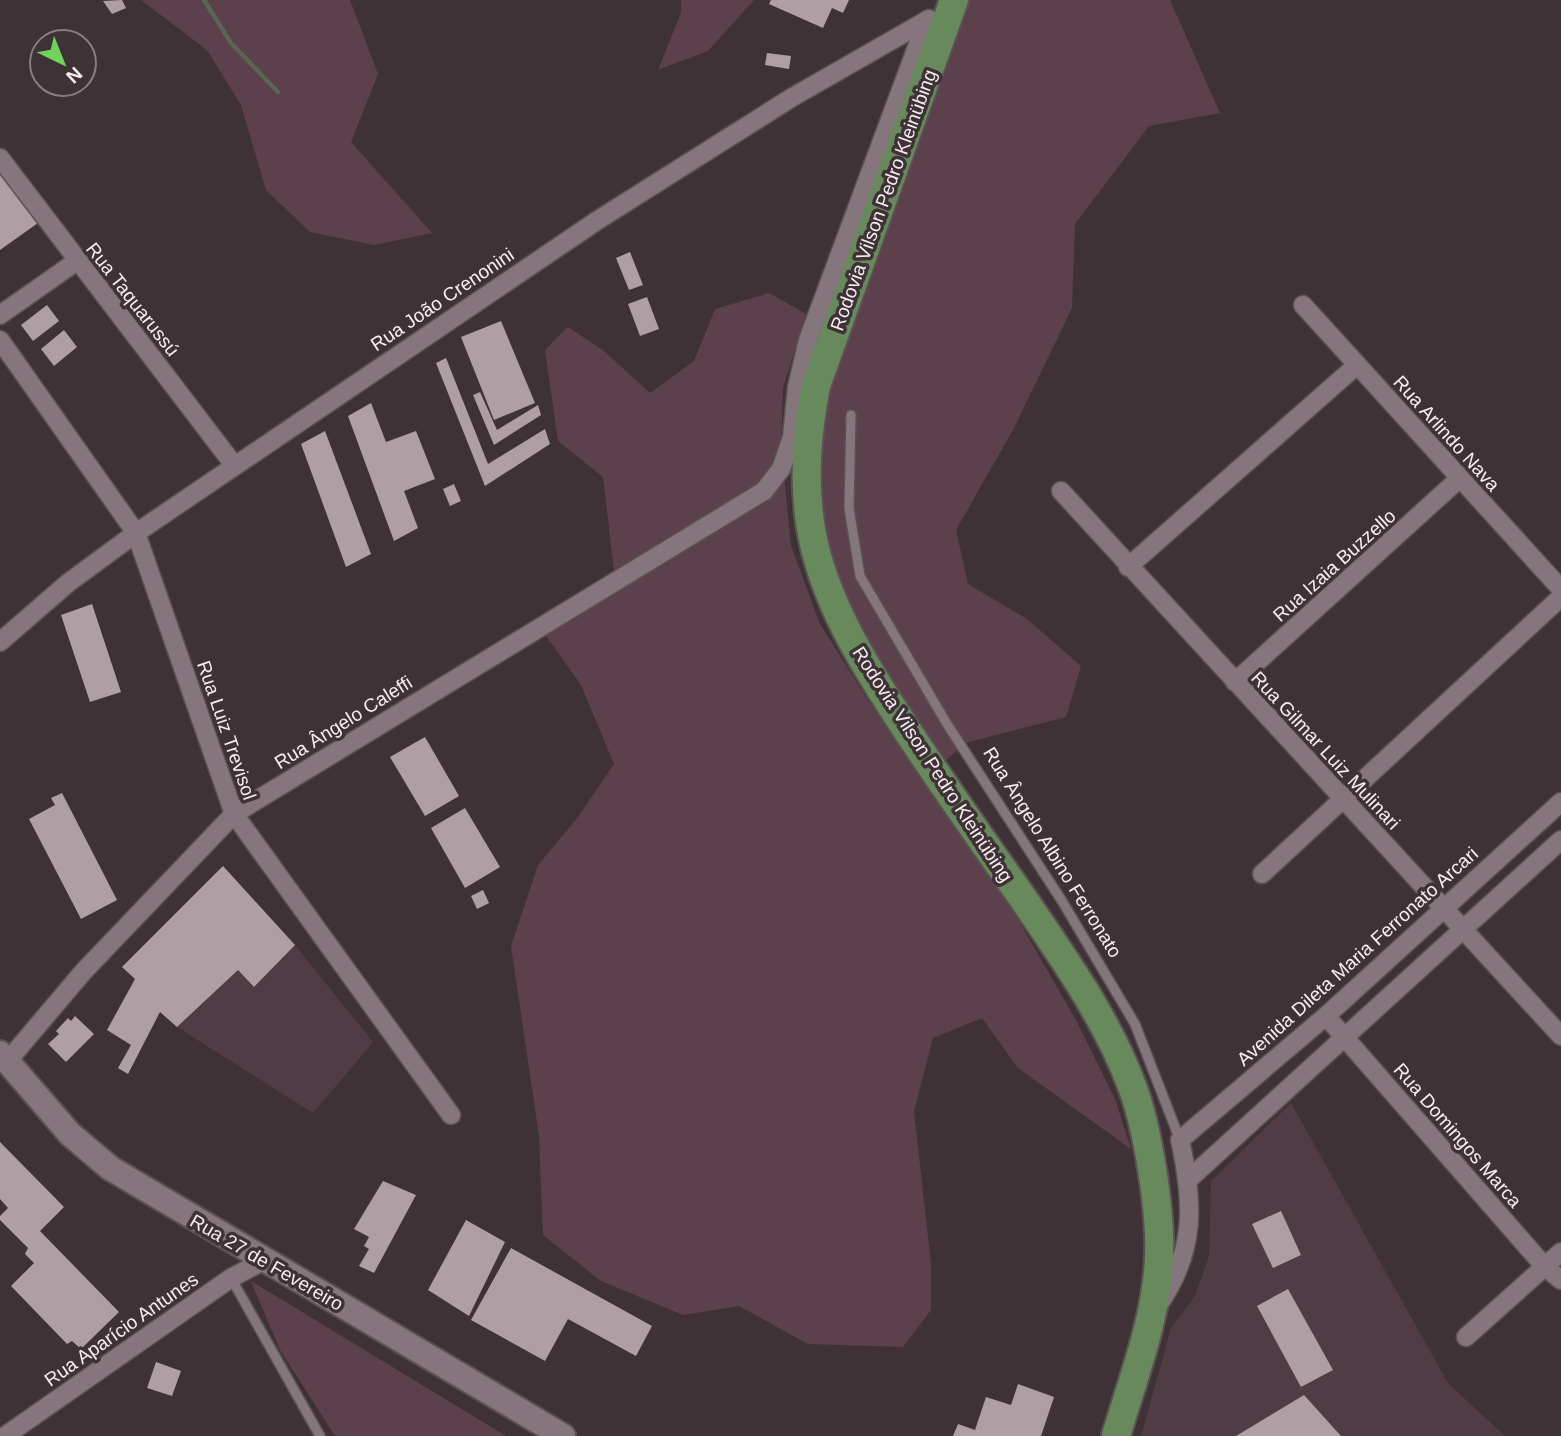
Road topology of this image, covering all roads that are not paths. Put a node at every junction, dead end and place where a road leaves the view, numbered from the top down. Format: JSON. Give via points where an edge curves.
{"nodes":[{"id":1,"x":944,"y":10,"type":"edge"},
{"id":2,"x":0,"y":158,"type":"edge"},
{"id":3,"x":76,"y":261,"type":"junction"},
{"id":4,"x":1303,"y":306,"type":"dead end"},
{"id":5,"x":0,"y":315,"type":"edge"},
{"id":6,"x":0,"y":340,"type":"edge"},
{"id":7,"x":1357,"y":365,"type":"junction"},
{"id":8,"x":850,"y":415,"type":"dead end"},
{"id":9,"x":233,"y":465,"type":"junction"},
{"id":10,"x":1460,"y":478,"type":"junction"},
{"id":11,"x":1061,"y":491,"type":"dead end"},
{"id":12,"x":136,"y":533,"type":"junction"},
{"id":13,"x":1128,"y":567,"type":"junction"},
{"id":14,"x":1561,"y":589,"type":"edge"},
{"id":15,"x":1561,"y":597,"type":"edge"},
{"id":16,"x":0,"y":642,"type":"edge"},
{"id":17,"x":1235,"y":682,"type":"junction"},
{"id":18,"x":1342,"y":799,"type":"junction"},
{"id":19,"x":1561,"y":802,"type":"edge"},
{"id":20,"x":234,"y":814,"type":"junction"},
{"id":21,"x":1561,"y":840,"type":"edge"},
{"id":22,"x":1262,"y":874,"type":"dead end"},
{"id":23,"x":1444,"y":909,"type":"junction"},
{"id":24,"x":1463,"y":929,"type":"junction"},
{"id":25,"x":1326,"y":1016,"type":"junction"},
{"id":26,"x":1561,"y":1035,"type":"edge"},
{"id":27,"x":1344,"y":1037,"type":"junction"},
{"id":28,"x":3,"y":1058,"type":"edge"},
{"id":29,"x":451,"y":1115,"type":"dead end"},
{"id":30,"x":1180,"y":1140,"type":"junction"},
{"id":31,"x":1189,"y":1179,"type":"junction"},
{"id":32,"x":1561,"y":1252,"type":"edge"},
{"id":33,"x":263,"y":1261,"type":"junction"},
{"id":34,"x":1545,"y":1267,"type":"junction"},
{"id":35,"x":231,"y":1278,"type":"junction"},
{"id":36,"x":1561,"y":1280,"type":"edge"},
{"id":37,"x":1151,"y":1315,"type":"junction"},
{"id":38,"x":1466,"y":1337,"type":"dead end"},
{"id":39,"x":5,"y":1436,"type":"edge"},
{"id":40,"x":320,"y":1436,"type":"edge"},
{"id":41,"x":563,"y":1436,"type":"edge"},
{"id":42,"x":1116,"y":1436,"type":"edge"}],
"edges":[{"from":1,"to":9,"type":"street","name":"Rua João Crenonini","via":[[791,97],[598,220]]},
{"from":1,"to":20,"type":"street","name":"Rua Ângelo Caleffi","via":[[808,340],[792,437],[781,469],[764,491]]},
{"from":1,"to":37,"type":"main road","name":"Rodovia Vilson Pedro Kleinübing","via":[[816,386],[806,459],[811,530],[824,579],[851,639],[933,769],[1071,969],[1107,1030],[1133,1088],[1156,1212],[1159,1256]]},
{"from":2,"to":3,"type":"street","name":"Rua Taquarussú"},
{"from":3,"to":5,"type":"street"},
{"from":3,"to":9,"type":"street","name":"Rua Taquarussú","via":[[126,320]]},
{"from":4,"to":7,"type":"street","name":"Rua Arlindo Nava"},
{"from":6,"to":12,"type":"street","name":"Rua Luiz Trevisol"},
{"from":7,"to":10,"type":"street","name":"Rua Arlindo Nava"},
{"from":7,"to":13,"type":"street"},
{"from":8,"to":30,"type":"lane","name":"Rua Ângelo Albino Ferronato","via":[[849,508],[860,576],[1135,1024]]},
{"from":9,"to":12,"type":"street","name":"Rua João Crenonini"},
{"from":10,"to":14,"type":"street","name":"Rua Arlindo Nava"},
{"from":10,"to":17,"type":"street","name":"Rua Izaia Buzzello"},
{"from":11,"to":13,"type":"street","name":"Rua Gilmar Luiz Mulinari"},
{"from":12,"to":16,"type":"street","name":"Rua João Crenonini","via":[[68,583]]},
{"from":12,"to":20,"type":"street","name":"Rua Luiz Trevisol"},
{"from":13,"to":17,"type":"street","name":"Rua Gilmar Luiz Mulinari"},
{"from":15,"to":18,"type":"street"},
{"from":17,"to":18,"type":"street","name":"Rua Gilmar Luiz Mulinari"},
{"from":18,"to":22,"type":"street"},
{"from":18,"to":23,"type":"street","name":"Rua Gilmar Luiz Mulinari"},
{"from":19,"to":23,"type":"street","name":"Avenida Dileta Maria Ferronato Arcari"},
{"from":20,"to":28,"type":"street","name":"Rua Ângelo Caleffi"},
{"from":20,"to":29,"type":"street","name":"Rua Luiz Trevisol"},
{"from":21,"to":24,"type":"street"},
{"from":23,"to":24,"type":"street","name":"Rua Gilmar Luiz Mulinari"},
{"from":23,"to":25,"type":"street","name":"Avenida Dileta Maria Ferronato Arcari"},
{"from":24,"to":26,"type":"street","name":"Rua Gilmar Luiz Mulinari"},
{"from":24,"to":27,"type":"street"},
{"from":25,"to":27,"type":"street","name":"Rua Domingos Marca"},
{"from":25,"to":30,"type":"street","name":"Avenida Dileta Maria Ferronato Arcari"},
{"from":27,"to":31,"type":"street"},
{"from":27,"to":34,"type":"street","name":"Rua Domingos Marca"},
{"from":28,"to":33,"type":"main road","name":"Rua 27 de Fevereiro","via":[[69,1134],[110,1168]]},
{"from":30,"to":31,"type":"street","name":"Rua Ângelo Albino Ferronato"},
{"from":31,"to":37,"type":"street","name":"Rua Ângelo Albino Ferronato","via":[[1190,1225],[1184,1259],[1174,1283]]},
{"from":32,"to":34,"type":"street"},
{"from":33,"to":35,"type":"street","name":"Rua Aparício Antunes"},
{"from":33,"to":41,"type":"main road","name":"Rua 27 de Fevereiro"},
{"from":34,"to":36,"type":"street","name":"Rua Domingos Marca"},
{"from":34,"to":38,"type":"street"},
{"from":35,"to":39,"type":"street","name":"Rua Aparício Antunes"},
{"from":35,"to":40,"type":"lane"},
{"from":37,"to":42,"type":"main road","name":"Rodovia Vilson Pedro Kleinübing"}]}
